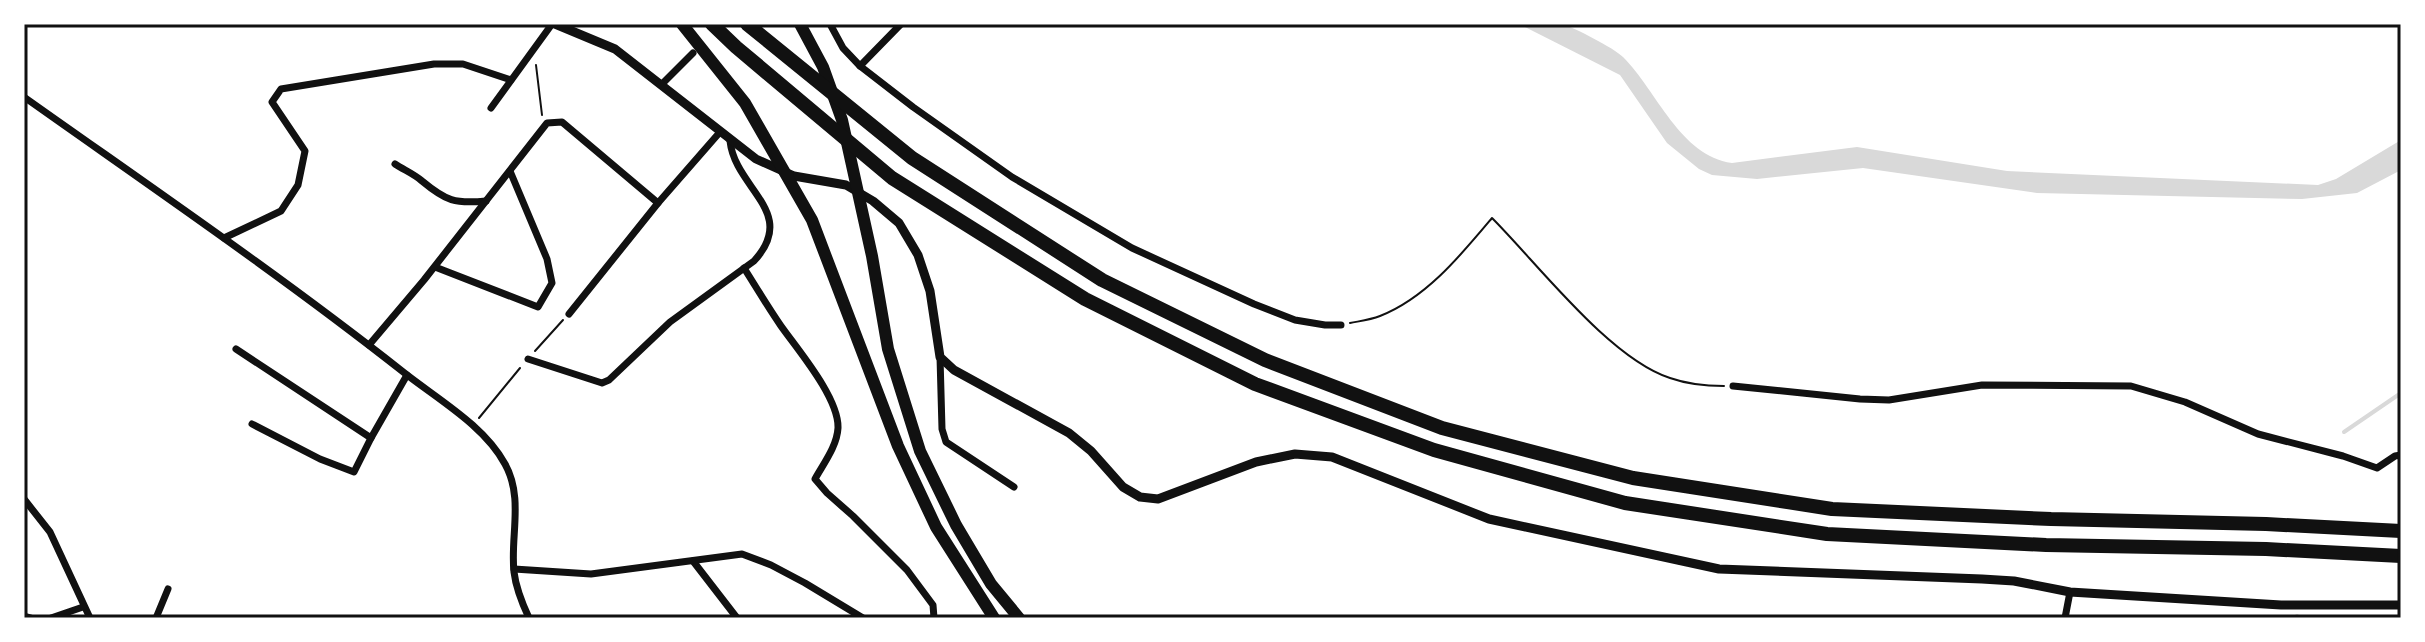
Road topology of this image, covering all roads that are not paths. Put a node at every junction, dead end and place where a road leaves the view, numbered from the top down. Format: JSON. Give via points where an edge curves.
{"nodes":[{"id":1,"x":554,"y":24,"type":"edge"},
{"id":2,"x":712,"y":24,"type":"edge"},
{"id":3,"x":747,"y":24,"type":"edge"},
{"id":4,"x":800,"y":24,"type":"edge"},
{"id":5,"x":830,"y":24,"type":"edge"},
{"id":6,"x":901,"y":24,"type":"edge"},
{"id":7,"x":685,"y":27,"type":"edge"},
{"id":8,"x":693,"y":53,"type":"dead end"},
{"id":9,"x":860,"y":66,"type":"junction"},
{"id":10,"x":511,"y":80,"type":"junction"},
{"id":11,"x":662,"y":84,"type":"junction"},
{"id":12,"x":24,"y":97,"type":"edge"},
{"id":13,"x":491,"y":108,"type":"dead end"},
{"id":14,"x":720,"y":132,"type":"junction"},
{"id":15,"x":730,"y":141,"type":"junction"},
{"id":16,"x":395,"y":164,"type":"dead end"},
{"id":17,"x":510,"y":171,"type":"junction"},
{"id":18,"x":486,"y":201,"type":"junction"},
{"id":19,"x":658,"y":203,"type":"junction"},
{"id":20,"x":224,"y":238,"type":"junction"},
{"id":21,"x":435,"y":267,"type":"junction"},
{"id":22,"x":744,"y":268,"type":"junction"},
{"id":23,"x":569,"y":314,"type":"road end"},
{"id":24,"x":1341,"y":325,"type":"road end"},
{"id":25,"x":369,"y":345,"type":"junction"},
{"id":26,"x":236,"y":349,"type":"dead end"},
{"id":27,"x":940,"y":357,"type":"junction"},
{"id":28,"x":528,"y":359,"type":"road end"},
{"id":29,"x":407,"y":375,"type":"junction"},
{"id":30,"x":1733,"y":386,"type":"road end"},
{"id":31,"x":252,"y":424,"type":"dead end"},
{"id":32,"x":371,"y":438,"type":"junction"},
{"id":33,"x":2401,"y":455,"type":"edge"},
{"id":34,"x":1014,"y":487,"type":"dead end"},
{"id":35,"x":24,"y":499,"type":"edge"},
{"id":36,"x":2401,"y":531,"type":"edge"},
{"id":37,"x":2401,"y":556,"type":"edge"},
{"id":38,"x":693,"y":561,"type":"junction"},
{"id":39,"x":514,"y":569,"type":"junction"},
{"id":40,"x":168,"y":589,"type":"dead end"},
{"id":41,"x":2070,"y":592,"type":"junction"},
{"id":42,"x":2401,"y":605,"type":"edge"},
{"id":43,"x":83,"y":607,"type":"junction"},
{"id":44,"x":24,"y":616,"type":"edge"},
{"id":45,"x":31,"y":618,"type":"edge"},
{"id":46,"x":51,"y":618,"type":"edge"},
{"id":47,"x":90,"y":618,"type":"edge"},
{"id":48,"x":156,"y":618,"type":"edge"},
{"id":49,"x":529,"y":618,"type":"edge"},
{"id":50,"x":737,"y":618,"type":"edge"},
{"id":51,"x":863,"y":618,"type":"edge"},
{"id":52,"x":934,"y":618,"type":"edge"},
{"id":53,"x":994,"y":618,"type":"edge"},
{"id":54,"x":1019,"y":618,"type":"edge"},
{"id":55,"x":2065,"y":618,"type":"edge"}],
"edges":[{"from":1,"to":10,"type":"street"},
{"from":1,"to":11,"type":"street","via":[[615,49]]},
{"from":2,"to":37,"type":"highway","via":[[892,178],[1085,299],[1255,384],[1434,450],[1625,503],[1827,534]]},
{"from":3,"to":36,"type":"highway","via":[[912,158],[1102,280],[1265,360],[1442,428],[1633,478],[1832,509]]},
{"from":4,"to":54,"type":"highway","via":[[842,120],[888,349],[920,451],[956,525],[991,584]]},
{"from":5,"to":9,"type":"street"},
{"from":6,"to":9,"type":"street"},
{"from":7,"to":53,"type":"highway","via":[[745,103],[812,220],[898,446],[936,527]]},
{"from":8,"to":11,"type":"street"},
{"from":9,"to":24,"type":"street","via":[[1012,177],[1132,248],[1295,320]]},
{"from":10,"to":13,"type":"street"},
{"from":10,"to":20,"type":"street","via":[[463,64],[434,64],[281,89],[272,102],[305,151],[298,185],[281,211]]},
{"from":11,"to":14,"type":"street"},
{"from":12,"to":20,"type":"street"},
{"from":14,"to":15,"type":"street"},
{"from":14,"to":19,"type":"street"},
{"from":15,"to":22,"type":"street","via":[[731,153],[772,230],[764,250]]},
{"from":15,"to":27,"type":"street","via":[[794,176],[846,185],[899,223],[918,255],[930,291]]},
{"from":16,"to":18,"type":"street","via":[[439,196],[465,203]]},
{"from":17,"to":18,"type":"street"},
{"from":17,"to":19,"type":"street","via":[[547,123],[562,122]]},
{"from":17,"to":21,"type":"street","via":[[552,283],[538,307]]},
{"from":18,"to":21,"type":"street"},
{"from":19,"to":23,"type":"street"},
{"from":20,"to":25,"type":"street"},
{"from":21,"to":25,"type":"street"},
{"from":22,"to":28,"type":"street","via":[[670,322],[602,383]]},
{"from":22,"to":52,"type":"street","via":[[807,358],[838,425],[836,442],[815,479],[907,570],[933,605]]},
{"from":25,"to":29,"type":"street"},
{"from":26,"to":32,"type":"street"},
{"from":27,"to":34,"type":"street","via":[[946,442]]},
{"from":27,"to":41,"type":"street","via":[[954,370],[1069,433],[1140,497],[1158,499],[1256,462],[1295,454],[1332,457],[1489,519],[1719,569],[2014,581]]},
{"from":29,"to":32,"type":"street"},
{"from":29,"to":39,"type":"street","via":[[473,425],[504,461],[516,524]]},
{"from":30,"to":33,"type":"street","via":[[1889,400],[1982,385],[2131,386],[2214,412],[2258,434],[2377,468]]},
{"from":31,"to":32,"type":"street","via":[[354,472]]},
{"from":35,"to":43,"type":"street","via":[[50,532]]},
{"from":38,"to":39,"type":"street","via":[[591,574]]},
{"from":38,"to":50,"type":"street"},
{"from":38,"to":51,"type":"street","via":[[742,554]]},
{"from":39,"to":49,"type":"street"},
{"from":40,"to":48,"type":"street"},
{"from":41,"to":42,"type":"street","via":[[2281,605]]},
{"from":41,"to":55,"type":"street"},
{"from":43,"to":46,"type":"street"},
{"from":43,"to":47,"type":"street"},
{"from":44,"to":45,"type":"street"}]}
